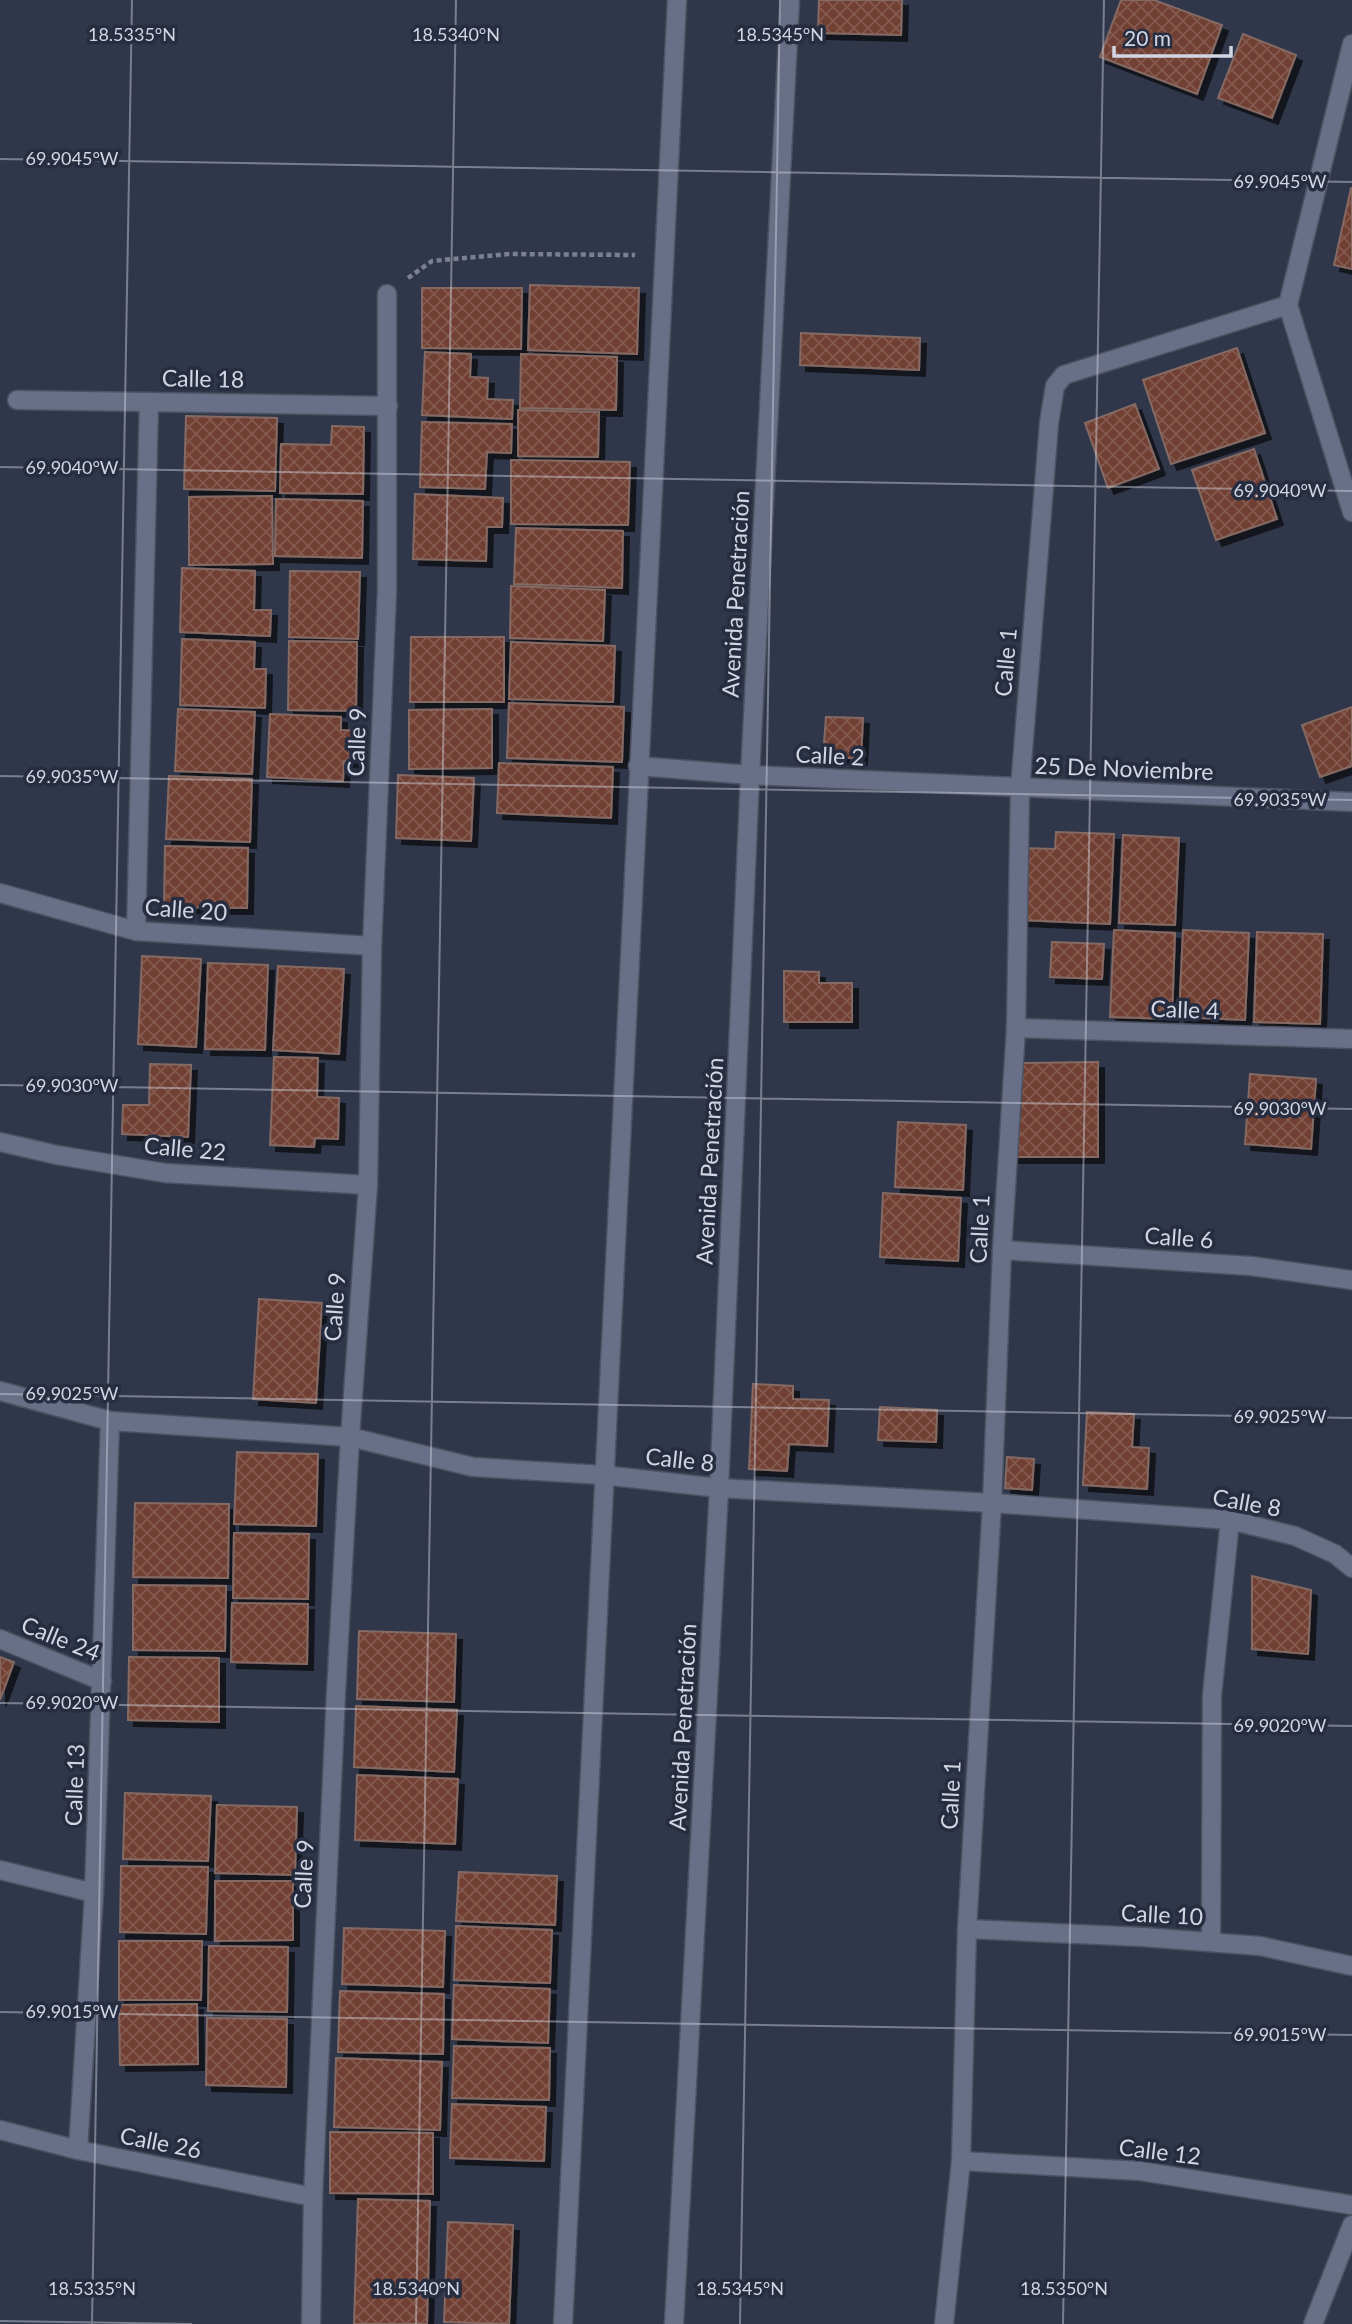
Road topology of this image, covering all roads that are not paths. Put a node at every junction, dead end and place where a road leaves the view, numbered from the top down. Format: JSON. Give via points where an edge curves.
{"nodes":[{"id":1,"x":677,"y":0,"type":"edge"},
{"id":2,"x":790,"y":0,"type":"edge"},
{"id":3,"x":1352,"y":44,"type":"edge"},
{"id":4,"x":387,"y":294,"type":"road end"},
{"id":5,"x":1288,"y":304,"type":"junction"},
{"id":6,"x":17,"y":400,"type":"dead end"},
{"id":7,"x":149,"y":402,"type":"junction"},
{"id":8,"x":388,"y":406,"type":"junction"},
{"id":9,"x":1352,"y":512,"type":"edge"},
{"id":10,"x":639,"y":766,"type":"junction"},
{"id":11,"x":750,"y":775,"type":"junction"},
{"id":12,"x":1020,"y":789,"type":"junction"},
{"id":13,"x":1352,"y":802,"type":"edge"},
{"id":14,"x":0,"y":893,"type":"edge"},
{"id":15,"x":136,"y":931,"type":"junction"},
{"id":16,"x":372,"y":946,"type":"junction"},
{"id":17,"x":1016,"y":1028,"type":"junction"},
{"id":18,"x":1352,"y":1039,"type":"edge"},
{"id":19,"x":0,"y":1142,"type":"edge"},
{"id":20,"x":368,"y":1185,"type":"junction"},
{"id":21,"x":1002,"y":1250,"type":"junction"},
{"id":22,"x":1352,"y":1280,"type":"edge"},
{"id":23,"x":0,"y":1391,"type":"edge"},
{"id":24,"x":110,"y":1421,"type":"junction"},
{"id":25,"x":350,"y":1437,"type":"junction"},
{"id":26,"x":603,"y":1475,"type":"junction"},
{"id":27,"x":719,"y":1488,"type":"junction"},
{"id":28,"x":992,"y":1503,"type":"junction"},
{"id":29,"x":1230,"y":1520,"type":"junction"},
{"id":30,"x":1352,"y":1568,"type":"edge"},
{"id":31,"x":0,"y":1639,"type":"edge"},
{"id":32,"x":103,"y":1681,"type":"junction"},
{"id":33,"x":0,"y":1870,"type":"edge"},
{"id":34,"x":94,"y":1893,"type":"junction"},
{"id":35,"x":967,"y":1928,"type":"junction"},
{"id":36,"x":1211,"y":1941,"type":"junction"},
{"id":37,"x":1352,"y":1966,"type":"edge"},
{"id":38,"x":0,"y":2130,"type":"edge"},
{"id":39,"x":78,"y":2150,"type":"junction"},
{"id":40,"x":961,"y":2161,"type":"junction"},
{"id":41,"x":313,"y":2197,"type":"junction"},
{"id":42,"x":1352,"y":2205,"type":"edge"},
{"id":43,"x":1352,"y":2225,"type":"edge"},
{"id":44,"x":311,"y":2324,"type":"edge"},
{"id":45,"x":563,"y":2324,"type":"edge"},
{"id":46,"x":674,"y":2324,"type":"edge"},
{"id":47,"x":944,"y":2324,"type":"edge"},
{"id":48,"x":1313,"y":2324,"type":"edge"}],
"edges":[{"from":1,"to":10,"type":"street"},
{"from":2,"to":11,"type":"street","name":"Avenida Penetración"},
{"from":3,"to":5,"type":"street"},
{"from":4,"to":8,"type":"street","name":"Calle 9"},
{"from":5,"to":9,"type":"street"},
{"from":5,"to":12,"type":"street","name":"Calle 1","via":[[1058,380],[1049,423]]},
{"from":6,"to":7,"type":"street","name":"Calle 18"},
{"from":7,"to":8,"type":"street","name":"Calle 18"},
{"from":7,"to":15,"type":"street"},
{"from":8,"to":16,"type":"street","name":"Calle 9","via":[[387,591]]},
{"from":10,"to":11,"type":"street","name":"Calle 2"},
{"from":10,"to":26,"type":"street"},
{"from":11,"to":12,"type":"street","name":"Calle 2"},
{"from":11,"to":27,"type":"street","name":"Avenida Penetración"},
{"from":12,"to":13,"type":"street","name":"25 De Noviembre"},
{"from":12,"to":17,"type":"street","name":"Calle 1"},
{"from":14,"to":15,"type":"street","name":"Calle 20"},
{"from":15,"to":16,"type":"street","name":"Calle 20"},
{"from":16,"to":20,"type":"street","name":"Calle 9"},
{"from":17,"to":18,"type":"street","name":"Calle 4"},
{"from":17,"to":21,"type":"street","name":"Calle 1"},
{"from":19,"to":20,"type":"street","name":"Calle 22","via":[[165,1173]]},
{"from":20,"to":25,"type":"street","name":"Calle 9"},
{"from":21,"to":22,"type":"street","name":"Calle 6","via":[[1251,1266]]},
{"from":21,"to":28,"type":"street","name":"Calle 1"},
{"from":23,"to":24,"type":"street","name":"Calle 8"},
{"from":24,"to":25,"type":"street","name":"Calle 8"},
{"from":24,"to":32,"type":"street","name":"Calle 13"},
{"from":25,"to":26,"type":"street","name":"Calle 8","via":[[473,1466]]},
{"from":25,"to":41,"type":"street","name":"Calle 9"},
{"from":26,"to":27,"type":"street","name":"Calle 8"},
{"from":26,"to":45,"type":"street"},
{"from":27,"to":28,"type":"street","name":"Calle 8"},
{"from":27,"to":46,"type":"street","name":"Avenida Penetración"},
{"from":28,"to":29,"type":"street","name":"Calle 8"},
{"from":28,"to":35,"type":"street","name":"Calle 1"},
{"from":29,"to":30,"type":"street","name":"Calle 8","via":[[1295,1536]]},
{"from":29,"to":36,"type":"street","via":[[1212,1695]]},
{"from":31,"to":32,"type":"street","name":"Calle 24"},
{"from":32,"to":34,"type":"street","name":"Calle 13"},
{"from":33,"to":34,"type":"street"},
{"from":34,"to":39,"type":"street","name":"Calle 13"},
{"from":35,"to":36,"type":"street","name":"Calle 10"},
{"from":35,"to":40,"type":"street","name":"Calle 1"},
{"from":36,"to":37,"type":"street","name":"Calle 10","via":[[1260,1946]]},
{"from":38,"to":39,"type":"street","name":"Calle 26"},
{"from":39,"to":41,"type":"street","name":"Calle 26"},
{"from":40,"to":42,"type":"street","name":"Calle 12","via":[[1140,2171]]},
{"from":40,"to":47,"type":"street","name":"Calle 1"},
{"from":41,"to":44,"type":"street","name":"Calle 9"},
{"from":43,"to":48,"type":"street"}]}
